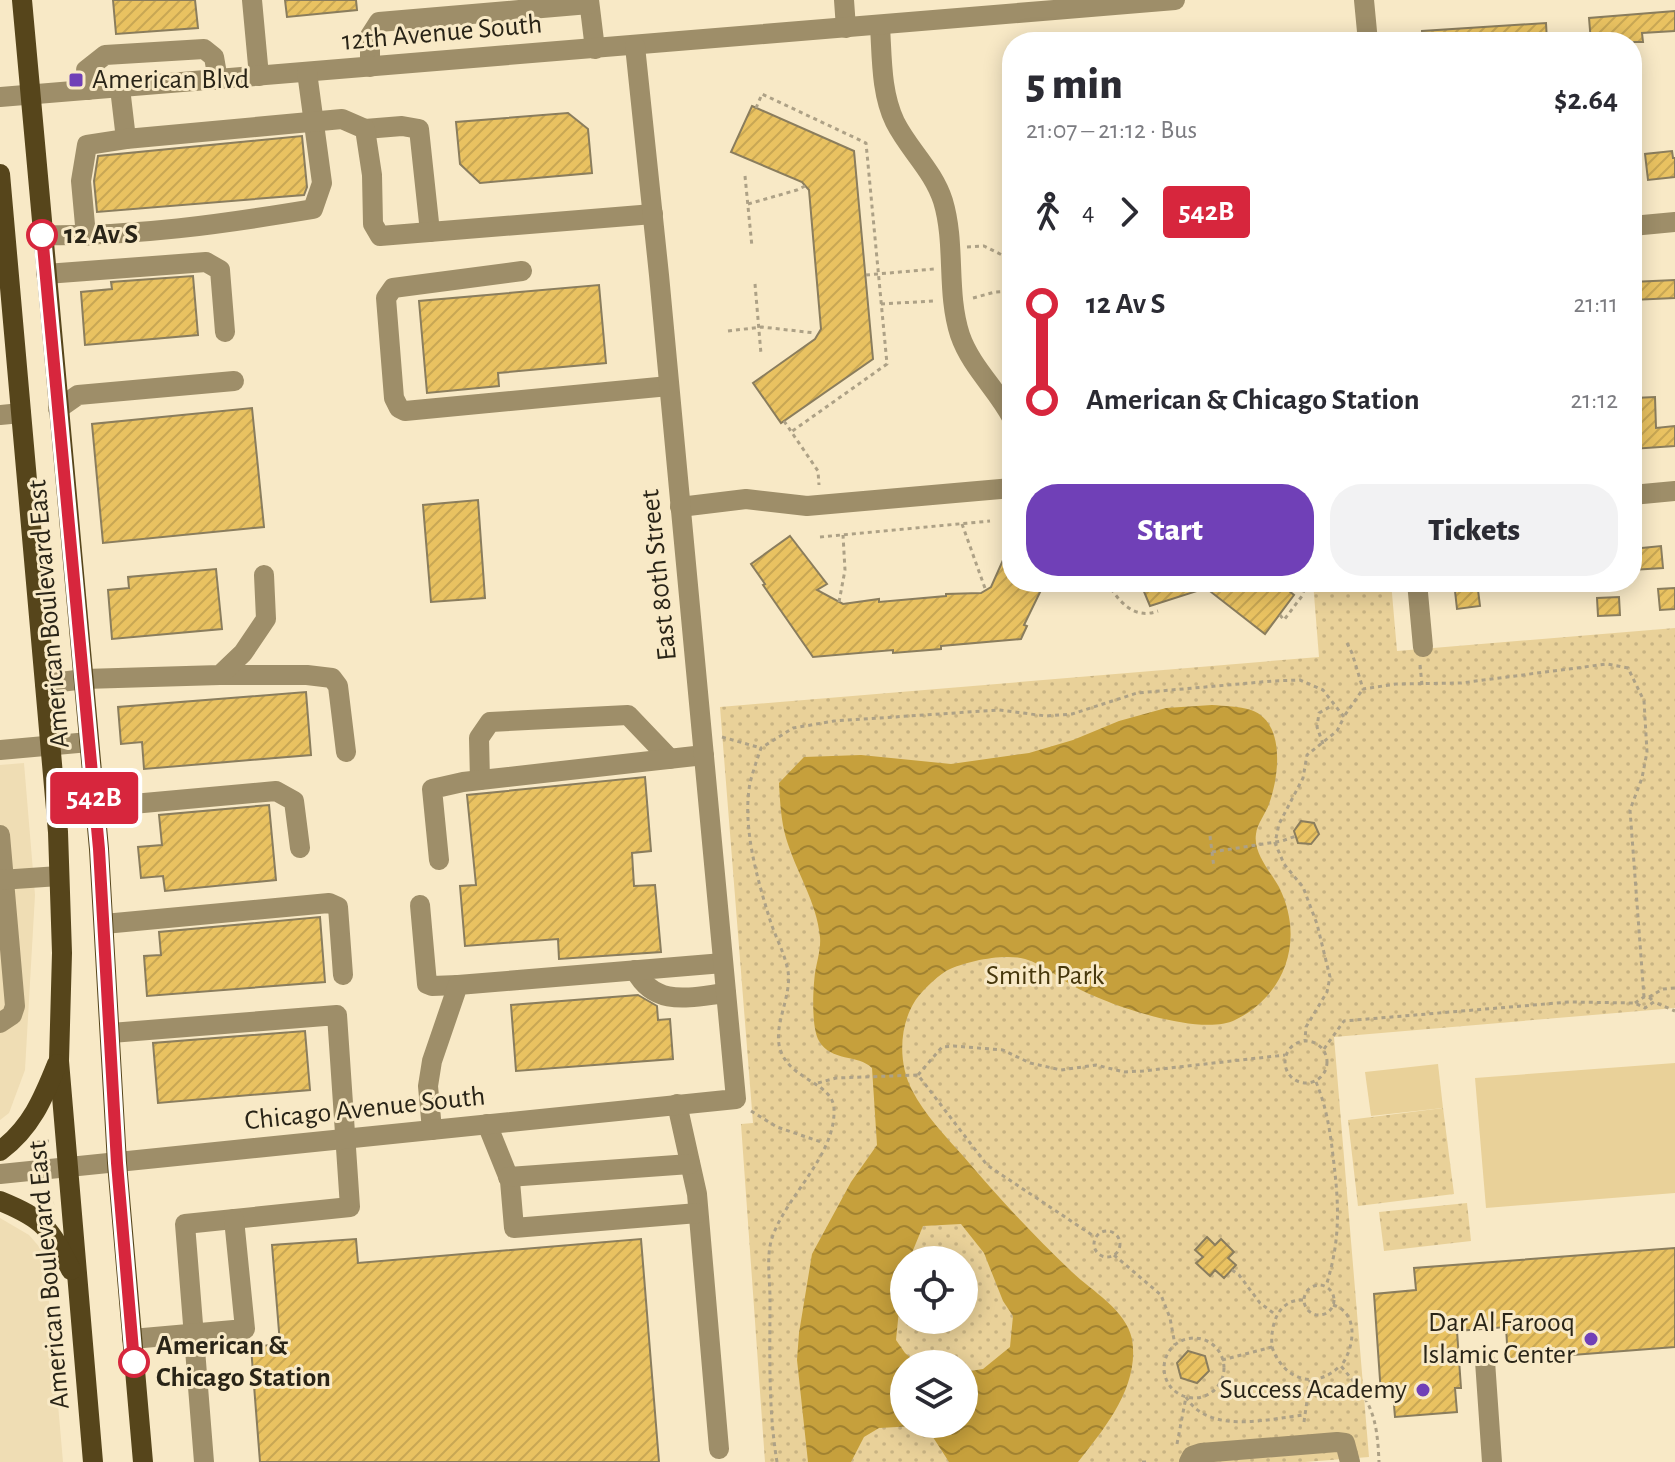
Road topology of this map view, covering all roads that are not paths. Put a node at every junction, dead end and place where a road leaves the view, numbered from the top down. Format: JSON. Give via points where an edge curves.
{"nodes":[{"id":1,"x":22,"y":0,"type":"edge"},
{"id":2,"x":252,"y":0,"type":"edge"},
{"id":3,"x":844,"y":0,"type":"edge"},
{"id":4,"x":1175,"y":0,"type":"edge"},
{"id":5,"x":1364,"y":0,"type":"edge"},
{"id":6,"x":1148,"y":1,"type":"edge"},
{"id":7,"x":589,"y":2,"type":"edge"},
{"id":8,"x":880,"y":26,"type":"junction"},
{"id":9,"x":846,"y":28,"type":"junction"},
{"id":10,"x":1367,"y":32,"type":"edge"},
{"id":11,"x":635,"y":46,"type":"junction"},
{"id":12,"x":595,"y":49,"type":"junction"},
{"id":13,"x":370,"y":67,"type":"junction"},
{"id":14,"x":307,"y":72,"type":"junction"},
{"id":15,"x":259,"y":76,"type":"junction"},
{"id":16,"x":218,"y":80,"type":"junction"},
{"id":17,"x":120,"y":88,"type":"junction"},
{"id":18,"x":88,"y":90,"type":"junction"},
{"id":19,"x":30,"y":95,"type":"junction"},
{"id":20,"x":0,"y":97,"type":"edge"},
{"id":21,"x":315,"y":122,"type":"junction"},
{"id":22,"x":365,"y":129,"type":"junction"},
{"id":23,"x":126,"y":139,"type":"junction"},
{"id":24,"x":0,"y":174,"type":"edge"},
{"id":25,"x":653,"y":214,"type":"junction"},
{"id":26,"x":1675,"y":222,"type":"edge"},
{"id":27,"x":1642,"y":225,"type":"edge"},
{"id":28,"x":430,"y":232,"type":"junction"},
{"id":29,"x":42,"y":235,"type":"junction"},
{"id":30,"x":86,"y":236,"type":"junction"},
{"id":31,"x":522,"y":271,"type":"dead end"},
{"id":32,"x":46,"y":274,"type":"junction"},
{"id":33,"x":225,"y":332,"type":"dead end"},
{"id":34,"x":234,"y":381,"type":"dead end"},
{"id":35,"x":669,"y":386,"type":"junction"},
{"id":36,"x":1002,"y":403,"type":"edge"},
{"id":37,"x":58,"y":409,"type":"junction"},
{"id":38,"x":21,"y":413,"type":"junction"},
{"id":39,"x":0,"y":415,"type":"edge"},
{"id":40,"x":1002,"y":489,"type":"edge"},
{"id":41,"x":1675,"y":491,"type":"edge"},
{"id":42,"x":1642,"y":494,"type":"edge"},
{"id":43,"x":680,"y":507,"type":"junction"},
{"id":44,"x":264,"y":575,"type":"dead end"},
{"id":45,"x":1418,"y":592,"type":"edge"},
{"id":46,"x":1422,"y":652,"type":"road end"},
{"id":47,"x":220,"y":675,"type":"junction"},
{"id":48,"x":84,"y":679,"type":"junction"},
{"id":49,"x":45,"y":684,"type":"junction"},
{"id":50,"x":89,"y":742,"type":"junction"},
{"id":51,"x":50,"y":745,"type":"junction"},
{"id":52,"x":0,"y":750,"type":"edge"},
{"id":53,"x":346,"y":752,"type":"dead end"},
{"id":54,"x":704,"y":755,"type":"junction"},
{"id":55,"x":670,"y":759,"type":"junction"},
{"id":56,"x":480,"y":780,"type":"junction"},
{"id":57,"x":95,"y":807,"type":"junction"},
{"id":58,"x":56,"y":811,"type":"junction"},
{"id":59,"x":0,"y":835,"type":"edge"},
{"id":60,"x":300,"y":848,"type":"dead end"},
{"id":61,"x":439,"y":860,"type":"dead end"},
{"id":62,"x":59,"y":876,"type":"junction"},
{"id":63,"x":2,"y":880,"type":"edge"},
{"id":64,"x":420,"y":905,"type":"dead end"},
{"id":65,"x":104,"y":924,"type":"junction"},
{"id":66,"x":723,"y":963,"type":"junction"},
{"id":67,"x":635,"y":970,"type":"junction"},
{"id":68,"x":343,"y":975,"type":"dead end"},
{"id":69,"x":458,"y":985,"type":"junction"},
{"id":70,"x":726,"y":993,"type":"junction"},
{"id":71,"x":0,"y":1023,"type":"edge"},
{"id":72,"x":111,"y":1033,"type":"junction"},
{"id":73,"x":59,"y":1061,"type":"junction"},
{"id":74,"x":736,"y":1099,"type":"joint"},
{"id":75,"x":677,"y":1104,"type":"junction"},
{"id":76,"x":487,"y":1124,"type":"junction"},
{"id":77,"x":432,"y":1130,"type":"junction"},
{"id":78,"x":345,"y":1139,"type":"junction"},
{"id":79,"x":0,"y":1151,"type":"edge"},
{"id":80,"x":117,"y":1163,"type":"junction"},
{"id":81,"x":690,"y":1164,"type":"junction"},
{"id":82,"x":67,"y":1168,"type":"junction"},
{"id":83,"x":0,"y":1174,"type":"edge"},
{"id":84,"x":508,"y":1177,"type":"junction"},
{"id":85,"x":0,"y":1201,"type":"edge"},
{"id":86,"x":698,"y":1213,"type":"junction"},
{"id":87,"x":234,"y":1219,"type":"junction"},
{"id":88,"x":77,"y":1283,"type":"junction"},
{"id":89,"x":194,"y":1333,"type":"junction"},
{"id":90,"x":132,"y":1339,"type":"junction"},
{"id":91,"x":1485,"y":1361,"type":"dead end"},
{"id":92,"x":719,"y":1449,"type":"dead end"},
{"id":93,"x":1183,"y":1455,"type":"edge"},
{"id":94,"x":93,"y":1462,"type":"edge"},
{"id":95,"x":143,"y":1462,"type":"edge"},
{"id":96,"x":204,"y":1462,"type":"edge"},
{"id":97,"x":1350,"y":1462,"type":"edge"},
{"id":98,"x":1492,"y":1462,"type":"edge"}],
"edges":[{"from":1,"to":19,"type":"main road","name":"American Boulevard East"},
{"from":2,"to":15,"type":"street"},
{"from":3,"to":9,"type":"street"},
{"from":4,"to":6,"type":"street","name":"12th Avenue South"},
{"from":5,"to":10,"type":"street"},
{"from":6,"to":8,"type":"street","name":"12th Avenue South"},
{"from":7,"to":12,"type":"street"},
{"from":7,"to":13,"type":"street","via":[[379,22],[370,36]]},
{"from":8,"to":9,"type":"street","name":"12th Avenue South"},
{"from":8,"to":36,"type":"street","via":[[890,107],[944,204],[961,300],[959,333]]},
{"from":9,"to":11,"type":"street","name":"12th Avenue South"},
{"from":11,"to":12,"type":"street","name":"12th Avenue South"},
{"from":11,"to":25,"type":"street","name":"East 80th Street"},
{"from":12,"to":13,"type":"street","name":"12th Avenue South"},
{"from":13,"to":14,"type":"street","name":"12th Avenue South"},
{"from":14,"to":15,"type":"street","name":"12th Avenue South"},
{"from":14,"to":21,"type":"street"},
{"from":15,"to":16,"type":"street","name":"12th Avenue South"},
{"from":16,"to":17,"type":"street","name":"12th Avenue South"},
{"from":16,"to":18,"type":"street","via":[[214,57],[204,49],[105,55],[86,70]]},
{"from":17,"to":18,"type":"street","name":"12th Avenue South"},
{"from":17,"to":23,"type":"street"},
{"from":18,"to":19,"type":"street","name":"12th Avenue South"},
{"from":19,"to":20,"type":"street","name":"12th Avenue South"},
{"from":19,"to":29,"type":"main road","name":"American Boulevard East"},
{"from":21,"to":22,"type":"street","via":[[342,119]]},
{"from":21,"to":23,"type":"street"},
{"from":21,"to":30,"type":"street","via":[[322,183],[313,209],[209,226]]},
{"from":22,"to":28,"type":"street","via":[[419,129]]},
{"from":22,"to":28,"type":"street","via":[[373,224],[380,236]]},
{"from":23,"to":30,"type":"street","via":[[87,145],[81,181]]},
{"from":24,"to":38,"type":"main road","name":"American Boulevard East"},
{"from":25,"to":28,"type":"street"},
{"from":25,"to":35,"type":"street","name":"East 80th Street"},
{"from":26,"to":27,"type":"street"},
{"from":29,"to":30,"type":"street"},
{"from":29,"to":32,"type":"main road","name":"American Boulevard East"},
{"from":31,"to":35,"type":"street","via":[[393,288],[386,298],[399,408]]},
{"from":32,"to":33,"type":"street","via":[[206,262],[220,270]]},
{"from":32,"to":37,"type":"main road","name":"American Boulevard East"},
{"from":34,"to":37,"type":"street","via":[[78,395]]},
{"from":35,"to":43,"type":"street","name":"East 80th Street"},
{"from":37,"to":38,"type":"main road"},
{"from":37,"to":48,"type":"main road","name":"American Boulevard East"},
{"from":38,"to":39,"type":"street"},
{"from":38,"to":49,"type":"main road","name":"American Boulevard East"},
{"from":40,"to":43,"type":"street","via":[[819,505],[746,499]]},
{"from":41,"to":42,"type":"street"},
{"from":43,"to":54,"type":"street","name":"East 80th Street"},
{"from":44,"to":47,"type":"street","via":[[266,619]]},
{"from":45,"to":46,"type":"street"},
{"from":47,"to":48,"type":"street"},
{"from":47,"to":53,"type":"street","via":[[332,678],[338,686]]},
{"from":48,"to":49,"type":"street"},
{"from":48,"to":50,"type":"main road","name":"American Boulevard East"},
{"from":49,"to":51,"type":"main road","name":"American Boulevard East"},
{"from":50,"to":51,"type":"street"},
{"from":50,"to":57,"type":"main road","name":"American Boulevard East"},
{"from":51,"to":52,"type":"street"},
{"from":51,"to":58,"type":"main road","name":"American Boulevard East"},
{"from":54,"to":55,"type":"street"},
{"from":54,"to":66,"type":"street","name":"East 80th Street"},
{"from":55,"to":56,"type":"street"},
{"from":55,"to":56,"type":"street","via":[[628,715],[490,722],[479,738]]},
{"from":56,"to":61,"type":"street","via":[[432,789]]},
{"from":57,"to":58,"type":"street"},
{"from":57,"to":60,"type":"street","via":[[276,791],[294,801]]},
{"from":57,"to":65,"type":"main road","name":"American Boulevard East"},
{"from":58,"to":62,"type":"main road","name":"American Boulevard East"},
{"from":59,"to":63,"type":"street"},
{"from":62,"to":63,"type":"street"},
{"from":62,"to":73,"type":"main road","name":"American Boulevard East"},
{"from":63,"to":71,"type":"street","via":[[15,1006]]},
{"from":64,"to":69,"type":"street","via":[[427,984]]},
{"from":65,"to":68,"type":"street","via":[[329,903],[338,907]]},
{"from":65,"to":72,"type":"main road","name":"American Boulevard East"},
{"from":66,"to":67,"type":"street"},
{"from":66,"to":70,"type":"street","name":"East 80th Street"},
{"from":67,"to":69,"type":"street"},
{"from":67,"to":70,"type":"street","via":[[641,982],[668,999]]},
{"from":69,"to":77,"type":"street","via":[[432,1061]]},
{"from":70,"to":74,"type":"street","name":"East 80th Street"},
{"from":72,"to":78,"type":"street","via":[[337,1015]]},
{"from":72,"to":80,"type":"main road","name":"American Boulevard East"},
{"from":73,"to":79,"type":"main road","via":[[39,1110],[18,1138]]},
{"from":73,"to":82,"type":"main road","name":"American Boulevard East"},
{"from":74,"to":75,"type":"street","name":"Chicago Avenue South"},
{"from":75,"to":76,"type":"street","name":"Chicago Avenue South"},
{"from":75,"to":81,"type":"street"},
{"from":76,"to":77,"type":"street","name":"Chicago Avenue South"},
{"from":76,"to":84,"type":"street"},
{"from":77,"to":78,"type":"street","name":"Chicago Avenue South"},
{"from":78,"to":80,"type":"street","name":"Chicago Avenue South"},
{"from":78,"to":87,"type":"street","via":[[350,1207]]},
{"from":80,"to":82,"type":"street","name":"Chicago Avenue South"},
{"from":80,"to":90,"type":"main road","name":"American Boulevard East"},
{"from":81,"to":84,"type":"street"},
{"from":81,"to":86,"type":"street"},
{"from":82,"to":83,"type":"street","name":"Chicago Avenue South"},
{"from":82,"to":88,"type":"main road","name":"American Boulevard East"},
{"from":84,"to":86,"type":"street","via":[[514,1228]]},
{"from":85,"to":88,"type":"main road","via":[[33,1214],[55,1237]]},
{"from":86,"to":92,"type":"street"},
{"from":87,"to":89,"type":"street","via":[[185,1224]]},
{"from":87,"to":89,"type":"street","via":[[245,1329]]},
{"from":88,"to":94,"type":"main road","name":"American Boulevard East"},
{"from":89,"to":90,"type":"street"},
{"from":89,"to":96,"type":"street"},
{"from":90,"to":95,"type":"main road","name":"American Boulevard East"},
{"from":91,"to":98,"type":"street"},
{"from":93,"to":97,"type":"street","via":[[1337,1442],[1345,1443]]}]}
